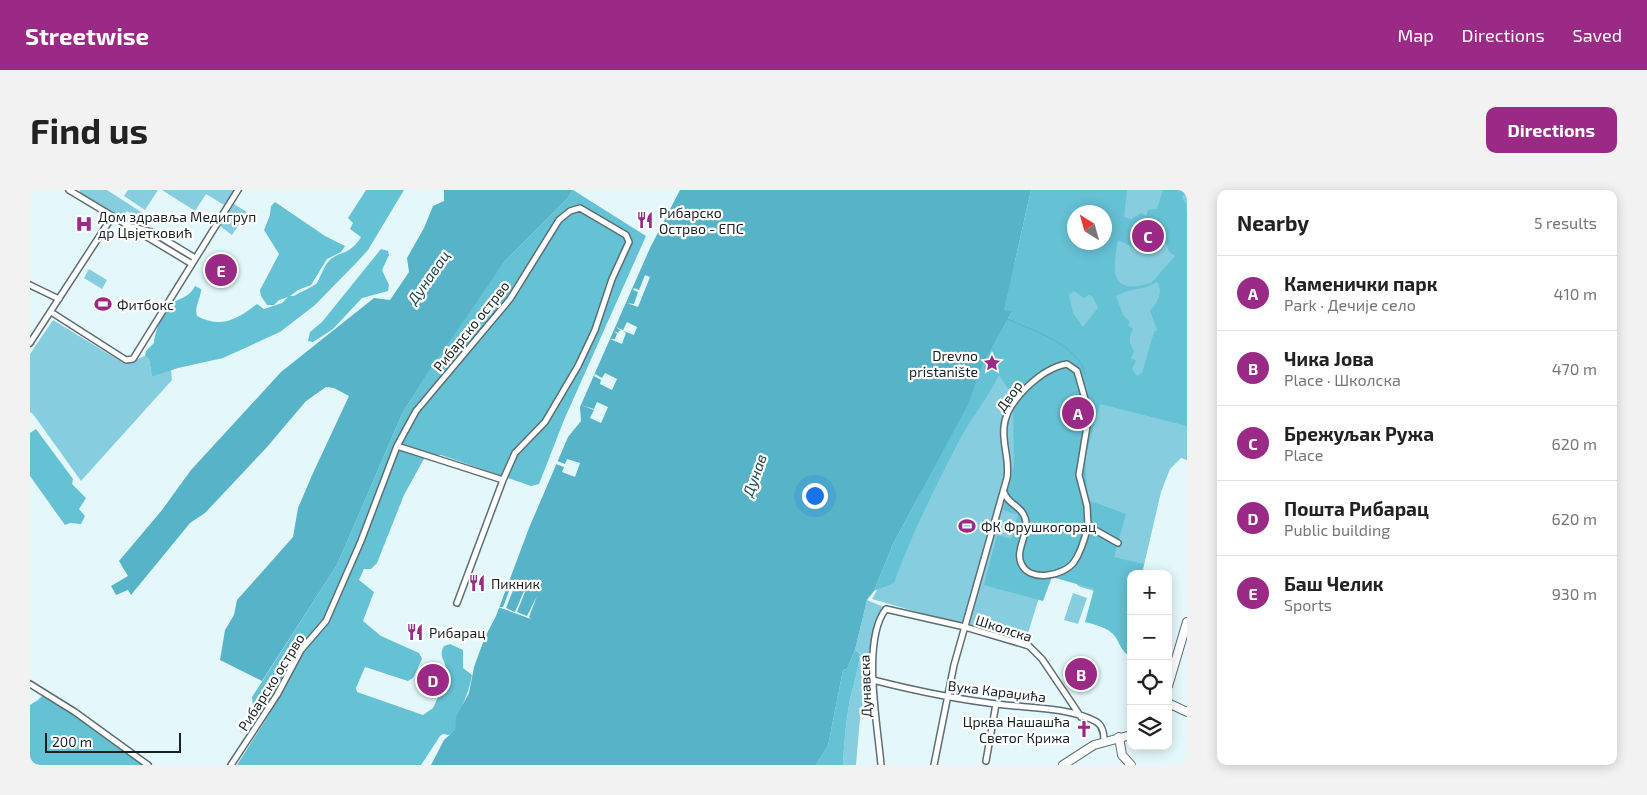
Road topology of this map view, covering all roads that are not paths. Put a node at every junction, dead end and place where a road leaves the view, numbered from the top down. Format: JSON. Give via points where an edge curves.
{"nodes":[{"id":1,"x":69,"y":190,"type":"edge"},
{"id":2,"x":238,"y":190,"type":"edge"},
{"id":3,"x":112,"y":217,"type":"junction"},
{"id":4,"x":125,"y":224,"type":"junction"},
{"id":5,"x":195,"y":258,"type":"junction"},
{"id":6,"x":192,"y":264,"type":"junction"},
{"id":7,"x":30,"y":285,"type":"edge"},
{"id":8,"x":59,"y":299,"type":"junction"},
{"id":9,"x":51,"y":312,"type":"junction"},
{"id":10,"x":30,"y":343,"type":"edge"},
{"id":11,"x":396,"y":446,"type":"junction"},
{"id":12,"x":503,"y":480,"type":"junction"},
{"id":13,"x":1004,"y":492,"type":"junction"},
{"id":14,"x":1088,"y":526,"type":"junction"},
{"id":15,"x":1118,"y":542,"type":"dead end"},
{"id":16,"x":457,"y":602,"type":"dead end"},
{"id":17,"x":886,"y":609,"type":"joint"},
{"id":18,"x":1187,"y":622,"type":"edge"},
{"id":19,"x":965,"y":627,"type":"junction"},
{"id":20,"x":1172,"y":673,"type":"edge"},
{"id":21,"x":873,"y":680,"type":"junction"},
{"id":22,"x":30,"y":684,"type":"edge"},
{"id":23,"x":948,"y":698,"type":"junction"},
{"id":24,"x":996,"y":704,"type":"junction"},
{"id":25,"x":1172,"y":705,"type":"edge"},
{"id":26,"x":1187,"y":712,"type":"edge"},
{"id":27,"x":1081,"y":717,"type":"junction"},
{"id":28,"x":1127,"y":736,"type":"edge"},
{"id":29,"x":1119,"y":737,"type":"junction"},
{"id":30,"x":1104,"y":741,"type":"junction"},
{"id":31,"x":986,"y":761,"type":"dead end"},
{"id":32,"x":1127,"y":764,"type":"edge"},
{"id":33,"x":148,"y":765,"type":"edge"},
{"id":34,"x":231,"y":765,"type":"edge"},
{"id":35,"x":881,"y":765,"type":"edge"},
{"id":36,"x":934,"y":765,"type":"edge"},
{"id":37,"x":1063,"y":765,"type":"edge"}],
"edges":[{"from":1,"to":3,"type":"street"},
{"from":2,"to":5,"type":"street"},
{"from":3,"to":4,"type":"street"},
{"from":3,"to":8,"type":"street"},
{"from":4,"to":5,"type":"street","via":[[152,232]]},
{"from":4,"to":6,"type":"street"},
{"from":5,"to":6,"type":"street"},
{"from":6,"to":9,"type":"street","via":[[131,360],[126,360]]},
{"from":7,"to":8,"type":"street"},
{"from":8,"to":9,"type":"street"},
{"from":9,"to":10,"type":"street"},
{"from":11,"to":12,"type":"street"},
{"from":11,"to":12,"type":"street","name":"Рибарско острво","via":[[416,411],[510,299],[559,220],[580,208],[628,238],[628,244],[578,366],[545,422],[515,453]]},
{"from":11,"to":34,"type":"street","name":"Рибарско острво","via":[[361,541],[326,621],[300,650],[277,695]]},
{"from":12,"to":16,"type":"street"},
{"from":13,"to":14,"type":"street","via":[[1007,499],[1022,511],[1026,521],[1020,560],[1031,574],[1044,575],[1069,567],[1077,556]]},
{"from":13,"to":14,"type":"street","name":"Двор","via":[[1009,468],[1003,428],[1006,417],[1041,374],[1067,364],[1077,371],[1088,413],[1079,474]]},
{"from":13,"to":19,"type":"street","name":"Двор"},
{"from":14,"to":15,"type":"street"},
{"from":17,"to":19,"type":"street","name":"Школска"},
{"from":17,"to":21,"type":"street","name":"Дунавска","via":[[880,620]]},
{"from":18,"to":20,"type":"main road"},
{"from":19,"to":23,"type":"street","name":"Двор"},
{"from":19,"to":27,"type":"street","name":"Школска","via":[[1030,646],[1037,651]]},
{"from":21,"to":23,"type":"street","name":"Вука Караџића"},
{"from":21,"to":35,"type":"street","name":"Дунавска"},
{"from":22,"to":33,"type":"street"},
{"from":23,"to":24,"type":"street","name":"Вука Караџића"},
{"from":23,"to":36,"type":"street","name":"Двор"},
{"from":24,"to":27,"type":"street","name":"Вука Караџића","via":[[1040,707]]},
{"from":24,"to":31,"type":"street"},
{"from":25,"to":26,"type":"main road"},
{"from":27,"to":30,"type":"street","name":"Вука Караџића","via":[[1099,724]]},
{"from":28,"to":29,"type":"main road"},
{"from":29,"to":30,"type":"main road"},
{"from":29,"to":32,"type":"main road"},
{"from":30,"to":37,"type":"main road"}]}
